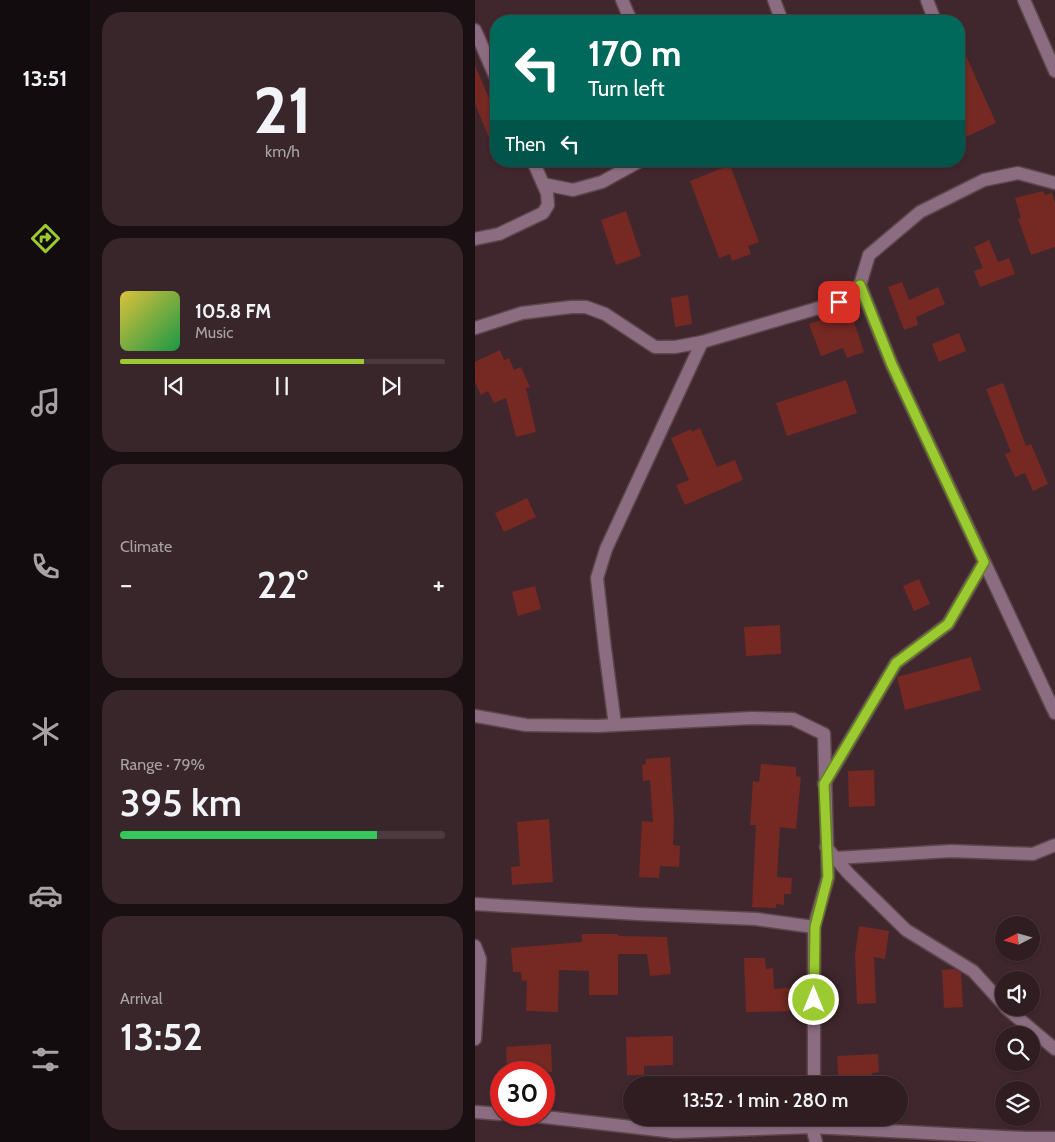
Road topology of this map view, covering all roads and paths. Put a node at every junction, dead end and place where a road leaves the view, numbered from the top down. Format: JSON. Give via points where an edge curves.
{"nodes":[{"id":1,"x":622,"y":0,"type":"edge"},
{"id":2,"x":774,"y":0,"type":"edge"},
{"id":3,"x":927,"y":0,"type":"edge"},
{"id":4,"x":1025,"y":0,"type":"edge"},
{"id":5,"x":628,"y":15,"type":"edge"},
{"id":6,"x":780,"y":15,"type":"edge"},
{"id":7,"x":933,"y":15,"type":"edge"},
{"id":8,"x":475,"y":30,"type":"edge"},
{"id":9,"x":490,"y":64,"type":"edge"},
{"id":10,"x":1055,"y":71,"type":"edge"},
{"id":11,"x":536,"y":167,"type":"edge"},
{"id":12,"x":629,"y":167,"type":"edge"},
{"id":13,"x":1055,"y":183,"type":"edge"},
{"id":14,"x":543,"y":184,"type":"junction"},
{"id":15,"x":475,"y":239,"type":"edge"},
{"id":16,"x":860,"y":285,"type":"junction"},
{"id":17,"x":475,"y":328,"type":"edge"},
{"id":18,"x":702,"y":342,"type":"junction"},
{"id":19,"x":984,"y":562,"type":"junction"},
{"id":20,"x":1055,"y":713,"type":"edge"},
{"id":21,"x":475,"y":716,"type":"edge"},
{"id":22,"x":615,"y":725,"type":"junction"},
{"id":23,"x":824,"y":784,"type":"junction"},
{"id":24,"x":1055,"y":845,"type":"edge"},
{"id":25,"x":826,"y":847,"type":"junction"},
{"id":26,"x":835,"y":858,"type":"junction"},
{"id":27,"x":475,"y":904,"type":"edge"},
{"id":28,"x":815,"y":927,"type":"junction"},
{"id":29,"x":475,"y":946,"type":"edge"},
{"id":30,"x":995,"y":995,"type":"edge"},
{"id":31,"x":1017,"y":1016,"type":"edge"},
{"id":32,"x":475,"y":1039,"type":"edge"},
{"id":33,"x":1055,"y":1049,"type":"edge"},
{"id":34,"x":814,"y":1076,"type":"edge"},
{"id":35,"x":475,"y":1112,"type":"edge"},
{"id":36,"x":490,"y":1113,"type":"edge"},
{"id":37,"x":555,"y":1118,"type":"edge"},
{"id":38,"x":758,"y":1126,"type":"edge"},
{"id":39,"x":814,"y":1126,"type":"edge"},
{"id":40,"x":851,"y":1126,"type":"edge"},
{"id":41,"x":1055,"y":1138,"type":"edge"},
{"id":42,"x":973,"y":1139,"type":"edge"},
{"id":43,"x":816,"y":1142,"type":"edge"}],
"edges":[{"from":1,"to":5,"type":"street"},
{"from":2,"to":6,"type":"street"},
{"from":3,"to":7,"type":"street"},
{"from":4,"to":10,"type":"street"},
{"from":8,"to":9,"type":"street"},
{"from":11,"to":14,"type":"street"},
{"from":12,"to":14,"type":"street","via":[[602,182],[573,190]]},
{"from":13,"to":16,"type":"street","via":[[1018,173],[984,180],[920,212],[869,255]]},
{"from":14,"to":15,"type":"street","via":[[548,205],[543,213],[499,234]]},
{"from":16,"to":18,"type":"street","via":[[839,302]]},
{"from":16,"to":19,"type":"street","via":[[892,365]]},
{"from":17,"to":18,"type":"street","via":[[522,313],[571,307],[605,314],[655,347]]},
{"from":18,"to":22,"type":"street","via":[[606,549],[597,578]]},
{"from":19,"to":20,"type":"street"},
{"from":19,"to":23,"type":"street","via":[[948,624],[896,663]]},
{"from":21,"to":22,"type":"street","via":[[526,725]]},
{"from":22,"to":23,"type":"street","via":[[752,718],[793,720],[823,734]]},
{"from":23,"to":25,"type":"street"},
{"from":24,"to":26,"type":"street","via":[[1033,854],[951,851]]},
{"from":25,"to":26,"type":"street"},
{"from":25,"to":28,"type":"street","via":[[828,877]]},
{"from":26,"to":30,"type":"street","via":[[906,930],[973,972]]},
{"from":27,"to":28,"type":"street","via":[[756,919]]},
{"from":28,"to":34,"type":"street"},
{"from":29,"to":32,"type":"street","via":[[480,959]]},
{"from":31,"to":33,"type":"street"},
{"from":35,"to":36,"type":"street"},
{"from":37,"to":38,"type":"street","via":[[675,1132]]},
{"from":39,"to":43,"type":"street"},
{"from":40,"to":42,"type":"street"},
{"from":41,"to":42,"type":"street"}]}
